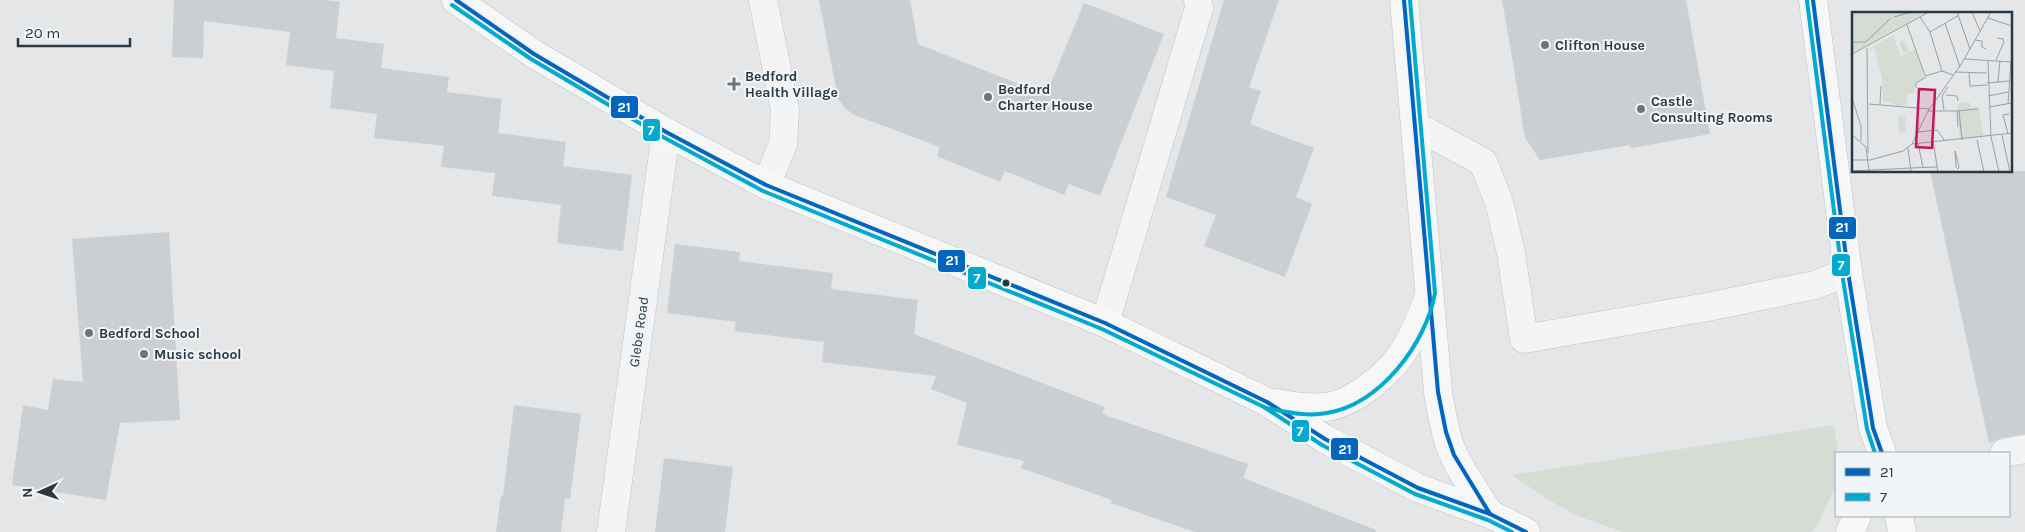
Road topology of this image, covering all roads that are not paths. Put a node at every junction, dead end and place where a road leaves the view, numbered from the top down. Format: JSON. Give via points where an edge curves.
{"nodes":[{"id":1,"x":456,"y":0,"type":"edge"},
{"id":2,"x":763,"y":0,"type":"edge"},
{"id":3,"x":1198,"y":0,"type":"edge"},
{"id":4,"x":1404,"y":0,"type":"edge"},
{"id":5,"x":1813,"y":0,"type":"edge"},
{"id":6,"x":1416,"y":126,"type":"junction"},
{"id":7,"x":666,"y":132,"type":"junction"},
{"id":8,"x":766,"y":185,"type":"junction"},
{"id":9,"x":1848,"y":272,"type":"junction"},
{"id":10,"x":1430,"y":294,"type":"junction"},
{"id":11,"x":1105,"y":323,"type":"junction"},
{"id":12,"x":1267,"y":402,"type":"junction"},
{"id":13,"x":1875,"y":445,"type":"edge"},
{"id":14,"x":2025,"y":448,"type":"edge"},
{"id":15,"x":2008,"y":452,"type":"edge"},
{"id":16,"x":1490,"y":514,"type":"junction"},
{"id":17,"x":1858,"y":517,"type":"edge"},
{"id":18,"x":1899,"y":517,"type":"edge"},
{"id":19,"x":612,"y":532,"type":"edge"},
{"id":20,"x":1526,"y":532,"type":"edge"},
{"id":21,"x":1850,"y":532,"type":"edge"},
{"id":22,"x":1902,"y":532,"type":"edge"}],
"edges":[{"from":1,"to":7,"type":"main road","via":[[534,54]]},
{"from":2,"to":8,"type":"street","via":[[785,110],[783,144]]},
{"from":3,"to":11,"type":"street","via":[[1199,8]]},
{"from":4,"to":6,"type":"main road"},
{"from":5,"to":9,"type":"main road"},
{"from":6,"to":9,"type":"street","via":[[1482,162],[1499,202],[1511,253],[1524,339],[1797,289]]},
{"from":6,"to":10,"type":"main road"},
{"from":7,"to":8,"type":"main road"},
{"from":7,"to":19,"type":"street","name":"Glebe Road"},
{"from":8,"to":11,"type":"main road"},
{"from":9,"to":13,"type":"main road"},
{"from":10,"to":12,"type":"main road","via":[[1406,348],[1364,391],[1328,407]]},
{"from":10,"to":16,"type":"main road","via":[[1443,423],[1463,472]]},
{"from":11,"to":12,"type":"main road"},
{"from":12,"to":16,"type":"main road","via":[[1324,439],[1418,488]]},
{"from":14,"to":15,"type":"street"},
{"from":16,"to":20,"type":"main road"},
{"from":17,"to":21,"type":"main road"},
{"from":18,"to":22,"type":"main road"}]}
